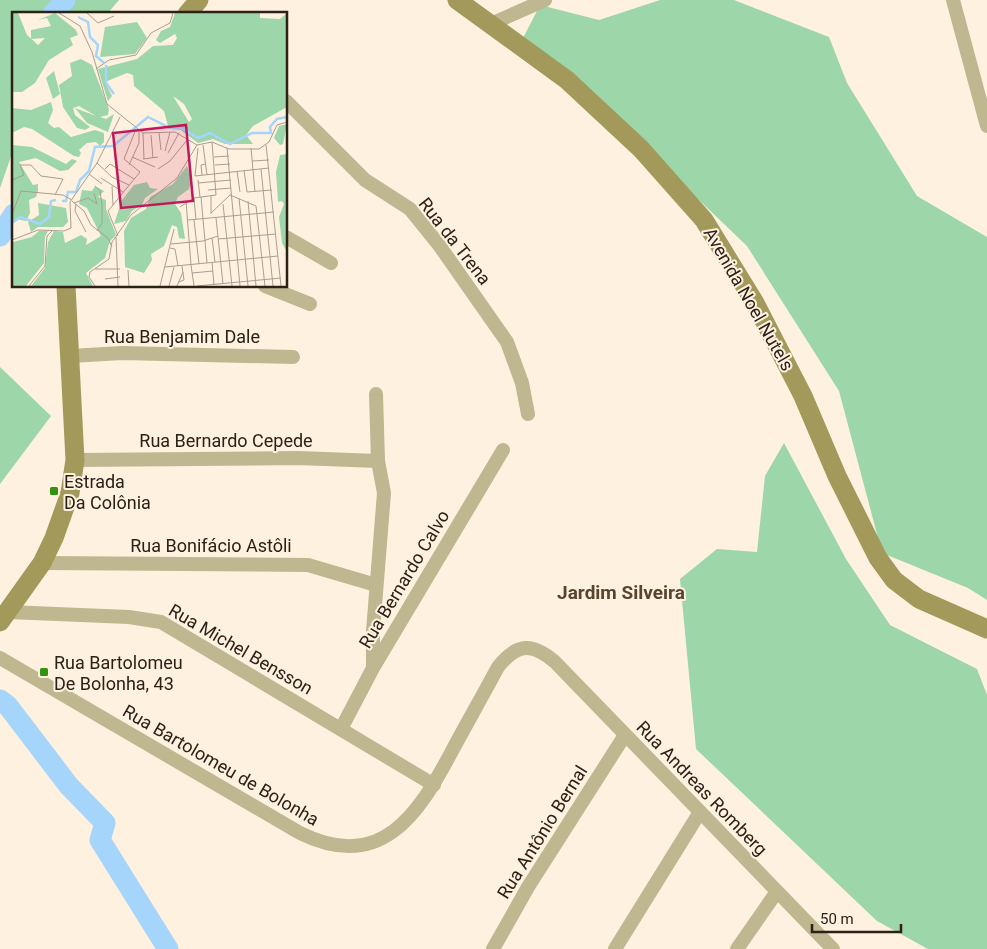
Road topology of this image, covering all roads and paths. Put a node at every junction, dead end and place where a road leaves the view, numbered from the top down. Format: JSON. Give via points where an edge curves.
{"nodes":[{"id":1,"x":457,"y":0,"type":"edge"},
{"id":2,"x":545,"y":0,"type":"edge"},
{"id":3,"x":953,"y":0,"type":"edge"},
{"id":4,"x":491,"y":24,"type":"junction"},
{"id":5,"x":983,"y":98,"type":"edge"},
{"id":6,"x":288,"y":103,"type":"edge"},
{"id":7,"x":987,"y":126,"type":"edge"},
{"id":8,"x":288,"y":238,"type":"edge"},
{"id":9,"x":331,"y":263,"type":"dead end"},
{"id":10,"x":66,"y":288,"type":"edge"},
{"id":11,"x":270,"y":288,"type":"edge"},
{"id":12,"x":310,"y":304,"type":"dead end"},
{"id":13,"x":70,"y":356,"type":"junction"},
{"id":14,"x":293,"y":357,"type":"dead end"},
{"id":15,"x":376,"y":394,"type":"dead end"},
{"id":16,"x":528,"y":414,"type":"dead end"},
{"id":17,"x":503,"y":450,"type":"dead end"},
{"id":18,"x":75,"y":460,"type":"junction"},
{"id":19,"x":378,"y":461,"type":"junction"},
{"id":20,"x":42,"y":563,"type":"junction"},
{"id":21,"x":376,"y":585,"type":"junction"},
{"id":22,"x":4,"y":617,"type":"edge"},
{"id":23,"x":987,"y":630,"type":"edge"},
{"id":24,"x":545,"y":654,"type":"joint"},
{"id":25,"x":0,"y":658,"type":"edge"},
{"id":26,"x":373,"y":668,"type":"junction"},
{"id":27,"x":341,"y":729,"type":"junction"},
{"id":28,"x":625,"y":735,"type":"junction"},
{"id":29,"x":434,"y":785,"type":"junction"},
{"id":30,"x":700,"y":812,"type":"junction"},
{"id":31,"x":776,"y":893,"type":"junction"},
{"id":32,"x":492,"y":949,"type":"edge"},
{"id":33,"x":615,"y":949,"type":"edge"},
{"id":34,"x":738,"y":949,"type":"edge"},
{"id":35,"x":833,"y":949,"type":"edge"}],
"edges":[{"from":1,"to":4,"type":"street","name":"Avenida Noel Nutels"},
{"from":2,"to":4,"type":"street"},
{"from":3,"to":5,"type":"street"},
{"from":4,"to":23,"type":"street","name":"Avenida Noel Nutels","via":[[555,69],[612,120],[671,180],[704,220],[759,311],[804,396],[853,510],[878,558],[894,580],[919,600]]},
{"from":5,"to":7,"type":"street"},
{"from":6,"to":16,"type":"street","name":"Rua da Trena","via":[[355,171],[410,209],[439,245],[507,342],[522,383]]},
{"from":8,"to":9,"type":"street"},
{"from":10,"to":13,"type":"street"},
{"from":11,"to":12,"type":"street"},
{"from":13,"to":14,"type":"street","name":"Rua Benjamim Dale","via":[[122,352]]},
{"from":13,"to":18,"type":"street"},
{"from":15,"to":19,"type":"street"},
{"from":17,"to":26,"type":"street","name":"Rua Bernardo Calvo"},
{"from":18,"to":19,"type":"street","name":"Rua Bernardo Cepede","via":[[288,458]]},
{"from":18,"to":20,"type":"street","via":[[70,493]]},
{"from":19,"to":21,"type":"street","via":[[384,494]]},
{"from":20,"to":21,"type":"street","name":"Rua Bonifácio Astôli","via":[[308,565]]},
{"from":20,"to":22,"type":"street"},
{"from":21,"to":26,"type":"street"},
{"from":22,"to":27,"type":"street","name":"Rua Michel Bensson","via":[[129,617],[161,622]]},
{"from":24,"to":28,"type":"street","name":"Rua Andreas Romberg"},
{"from":24,"to":29,"type":"street","name":"Rua Bartolomeu de Bolonha","via":[[524,647],[509,653],[498,667]]},
{"from":25,"to":29,"type":"street","name":"Rua Bartolomeu de Bolonha","via":[[318,842],[354,847],[390,836],[409,819]]},
{"from":26,"to":27,"type":"street","name":"Rua Bernardo Calvo"},
{"from":27,"to":29,"type":"street","name":"Rua Michel Bensson"},
{"from":28,"to":30,"type":"street","name":"Rua Andreas Romberg"},
{"from":28,"to":32,"type":"street","name":"Rua Antônio Bernal"},
{"from":30,"to":31,"type":"street","name":"Rua Andreas Romberg"},
{"from":30,"to":33,"type":"street"},
{"from":31,"to":34,"type":"street"},
{"from":31,"to":35,"type":"street","name":"Rua Andreas Romberg"}]}
